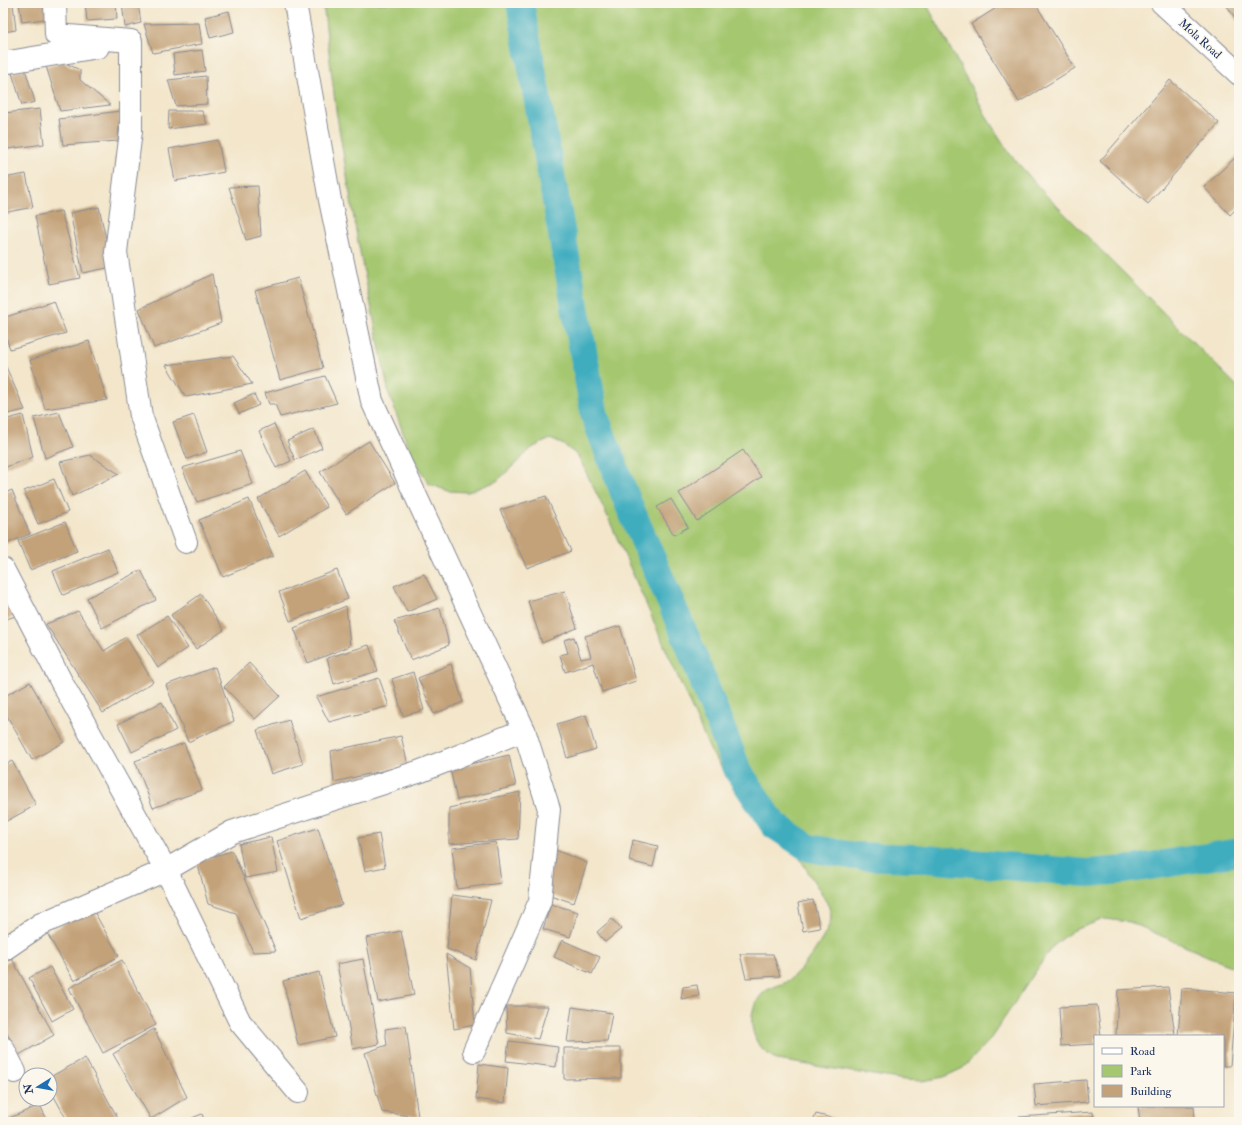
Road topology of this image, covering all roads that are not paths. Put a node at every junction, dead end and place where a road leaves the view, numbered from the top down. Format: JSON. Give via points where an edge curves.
{"nodes":[{"id":1,"x":54,"y":3,"type":"edge"},
{"id":2,"x":295,"y":3,"type":"edge"},
{"id":3,"x":1162,"y":3,"type":"edge"},
{"id":4,"x":130,"y":41,"type":"junction"},
{"id":5,"x":3,"y":63,"type":"edge"},
{"id":6,"x":1239,"y":74,"type":"edge"},
{"id":7,"x":186,"y":542,"type":"dead end"},
{"id":8,"x":3,"y":570,"type":"edge"},
{"id":9,"x":524,"y":730,"type":"junction"},
{"id":10,"x":166,"y":870,"type":"junction"},
{"id":11,"x":3,"y":950,"type":"edge"},
{"id":12,"x":3,"y":1048,"type":"edge"},
{"id":13,"x":474,"y":1051,"type":"dead end"},
{"id":14,"x":15,"y":1072,"type":"dead end"},
{"id":15,"x":298,"y":1092,"type":"dead end"}],
"edges":[{"from":1,"to":4,"type":"street","via":[[56,35]]},
{"from":2,"to":9,"type":"street","via":[[330,200],[372,401]]},
{"from":3,"to":6,"type":"street","name":"Mola Road"},
{"from":4,"to":5,"type":"street"},
{"from":4,"to":7,"type":"street","via":[[131,131],[116,252],[141,416]]},
{"from":8,"to":10,"type":"street","via":[[62,683]]},
{"from":9,"to":10,"type":"street","via":[[421,771],[232,832]]},
{"from":9,"to":13,"type":"street","via":[[549,809],[540,901]]},
{"from":10,"to":11,"type":"street","via":[[41,924]]},
{"from":10,"to":15,"type":"street","via":[[240,1022]]},
{"from":12,"to":14,"type":"street"}]}
